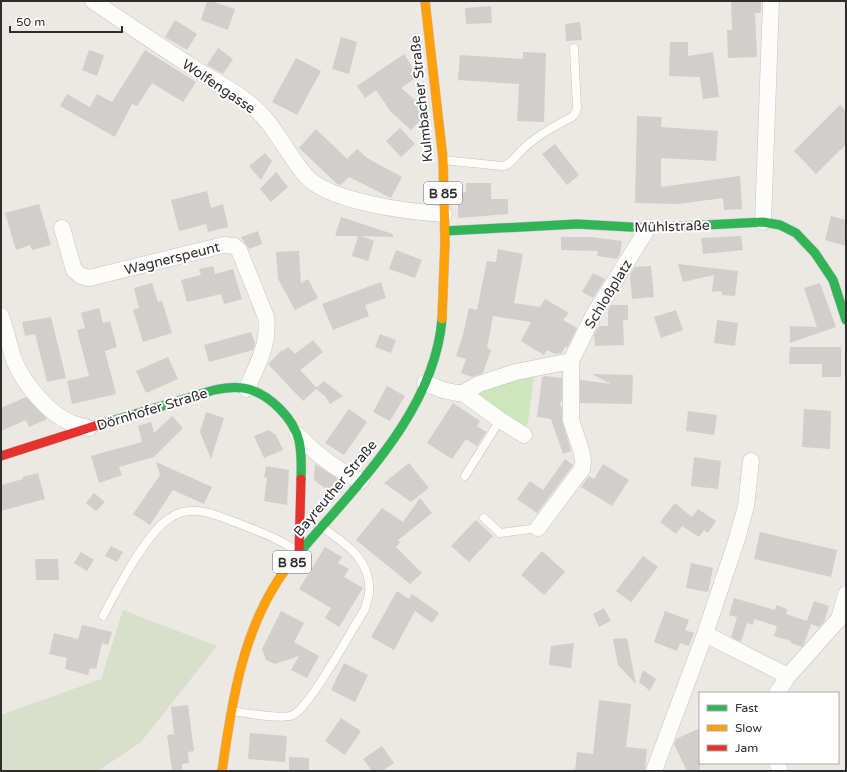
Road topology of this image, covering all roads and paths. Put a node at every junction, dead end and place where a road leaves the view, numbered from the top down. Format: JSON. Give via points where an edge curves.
{"nodes":[{"id":1,"x":93,"y":1,"type":"edge"},
{"id":2,"x":425,"y":1,"type":"edge"},
{"id":3,"x":771,"y":1,"type":"edge"},
{"id":4,"x":574,"y":48,"type":"dead end"},
{"id":5,"x":443,"y":160,"type":"junction"},
{"id":6,"x":444,"y":214,"type":"junction"},
{"id":7,"x":763,"y":222,"type":"junction"},
{"id":8,"x":62,"y":228,"type":"dead end"},
{"id":9,"x":648,"y":228,"type":"junction"},
{"id":10,"x":445,"y":231,"type":"junction"},
{"id":11,"x":1,"y":317,"type":"edge"},
{"id":12,"x":846,"y":320,"type":"edge"},
{"id":13,"x":571,"y":361,"type":"junction"},
{"id":14,"x":425,"y":383,"type":"junction"},
{"id":15,"x":247,"y":389,"type":"junction"},
{"id":16,"x":463,"y":393,"type":"junction"},
{"id":17,"x":500,"y":420,"type":"junction"},
{"id":18,"x":89,"y":428,"type":"junction"},
{"id":19,"x":298,"y":435,"type":"junction"},
{"id":20,"x":524,"y":435,"type":"dead end"},
{"id":21,"x":1,"y":456,"type":"edge"},
{"id":22,"x":751,"y":461,"type":"dead end"},
{"id":23,"x":465,"y":476,"type":"dead end"},
{"id":24,"x":361,"y":480,"type":"junction"},
{"id":25,"x":484,"y":518,"type":"dead end"},
{"id":26,"x":321,"y":526,"type":"junction"},
{"id":27,"x":538,"y":528,"type":"joint"},
{"id":28,"x":300,"y":553,"type":"junction"},
{"id":29,"x":846,"y":594,"type":"edge"},
{"id":30,"x":103,"y":616,"type":"dead end"},
{"id":31,"x":705,"y":634,"type":"junction"},
{"id":32,"x":788,"y":676,"type":"junction"},
{"id":33,"x":778,"y":692,"type":"edge"},
{"id":34,"x":231,"y":711,"type":"junction"},
{"id":35,"x":222,"y":771,"type":"edge"},
{"id":36,"x":654,"y":771,"type":"edge"}],
"edges":[{"from":1,"to":6,"type":"street","name":"Wolfengasse","via":[[251,105],[274,130],[307,177],[320,187],[336,194],[403,211]]},
{"from":2,"to":5,"type":"street","name":"Kulmbacher Straße","number":"B 85"},
{"from":3,"to":7,"type":"street"},
{"from":4,"to":5,"type":"lane","via":[[577,108],[572,117],[542,134],[507,165]]},
{"from":5,"to":6,"type":"street","name":"Kulmbacher Straße","number":"B 85"},
{"from":6,"to":10,"type":"street","name":"Kulmbacher Straße","number":"B 85"},
{"from":7,"to":9,"type":"street","name":"Mühlstraße"},
{"from":7,"to":12,"type":"street","name":"Mühlstraße","via":[[780,225],[796,234],[815,253],[833,280]]},
{"from":8,"to":15,"type":"street","name":"Wagnerspeunt","via":[[74,270],[89,278],[224,245],[234,246],[239,250],[266,317],[267,327],[264,349]]},
{"from":9,"to":10,"type":"street","name":"Mühlstraße","via":[[577,224]]},
{"from":9,"to":13,"type":"street","name":"Schloßplatz","via":[[593,316]]},
{"from":10,"to":14,"type":"street","name":"Kulmbacher Straße","number":"B 85","via":[[440,334],[436,356]]},
{"from":11,"to":18,"type":"street","name":"Dörnhofer Straße","via":[[15,360],[34,391],[66,420]]},
{"from":13,"to":16,"type":"street","via":[[516,372],[479,384]]},
{"from":13,"to":27,"type":"street","name":"Schloßplatz","via":[[571,420],[581,450],[582,469]]},
{"from":14,"to":16,"type":"street","via":[[443,390]]},
{"from":14,"to":24,"type":"street","name":"Bayreuther Straße","number":"B 85","via":[[403,424]]},
{"from":15,"to":18,"type":"street","name":"Dörnhofer Straße","via":[[221,388]]},
{"from":15,"to":19,"type":"street","name":"Dörnhofer Straße","via":[[271,402],[288,419]]},
{"from":16,"to":17,"type":"street"},
{"from":17,"to":20,"type":"street"},
{"from":17,"to":23,"type":"lane"},
{"from":18,"to":21,"type":"street"},
{"from":19,"to":24,"type":"street","name":"Dörnhofer Straße","via":[[321,457],[347,475]]},
{"from":19,"to":28,"type":"street","name":"Dörnhofer Straße","via":[[302,448]]},
{"from":22,"to":31,"type":"street","via":[[746,506]]},
{"from":24,"to":26,"type":"street","name":"Bayreuther Straße","number":"B 85"},
{"from":25,"to":27,"type":"lane","via":[[500,534]]},
{"from":26,"to":28,"type":"street","name":"Bayreuther Straße","number":"B 85"},
{"from":26,"to":34,"type":"lane","via":[[348,545],[360,559],[368,580],[369,593],[365,609],[313,693],[292,716]]},
{"from":28,"to":30,"type":"lane","via":[[277,539],[231,521],[191,510],[179,513],[157,529],[141,550]]},
{"from":28,"to":34,"type":"street","name":"Bayreuther Straße","number":"B 85","via":[[271,591],[253,628],[242,657]]},
{"from":29,"to":32,"type":"street","via":[[839,619]]},
{"from":31,"to":32,"type":"street"},
{"from":31,"to":36,"type":"street"},
{"from":32,"to":33,"type":"street"},
{"from":34,"to":35,"type":"street","name":"Bayreuther Straße","number":"B 85"}]}
